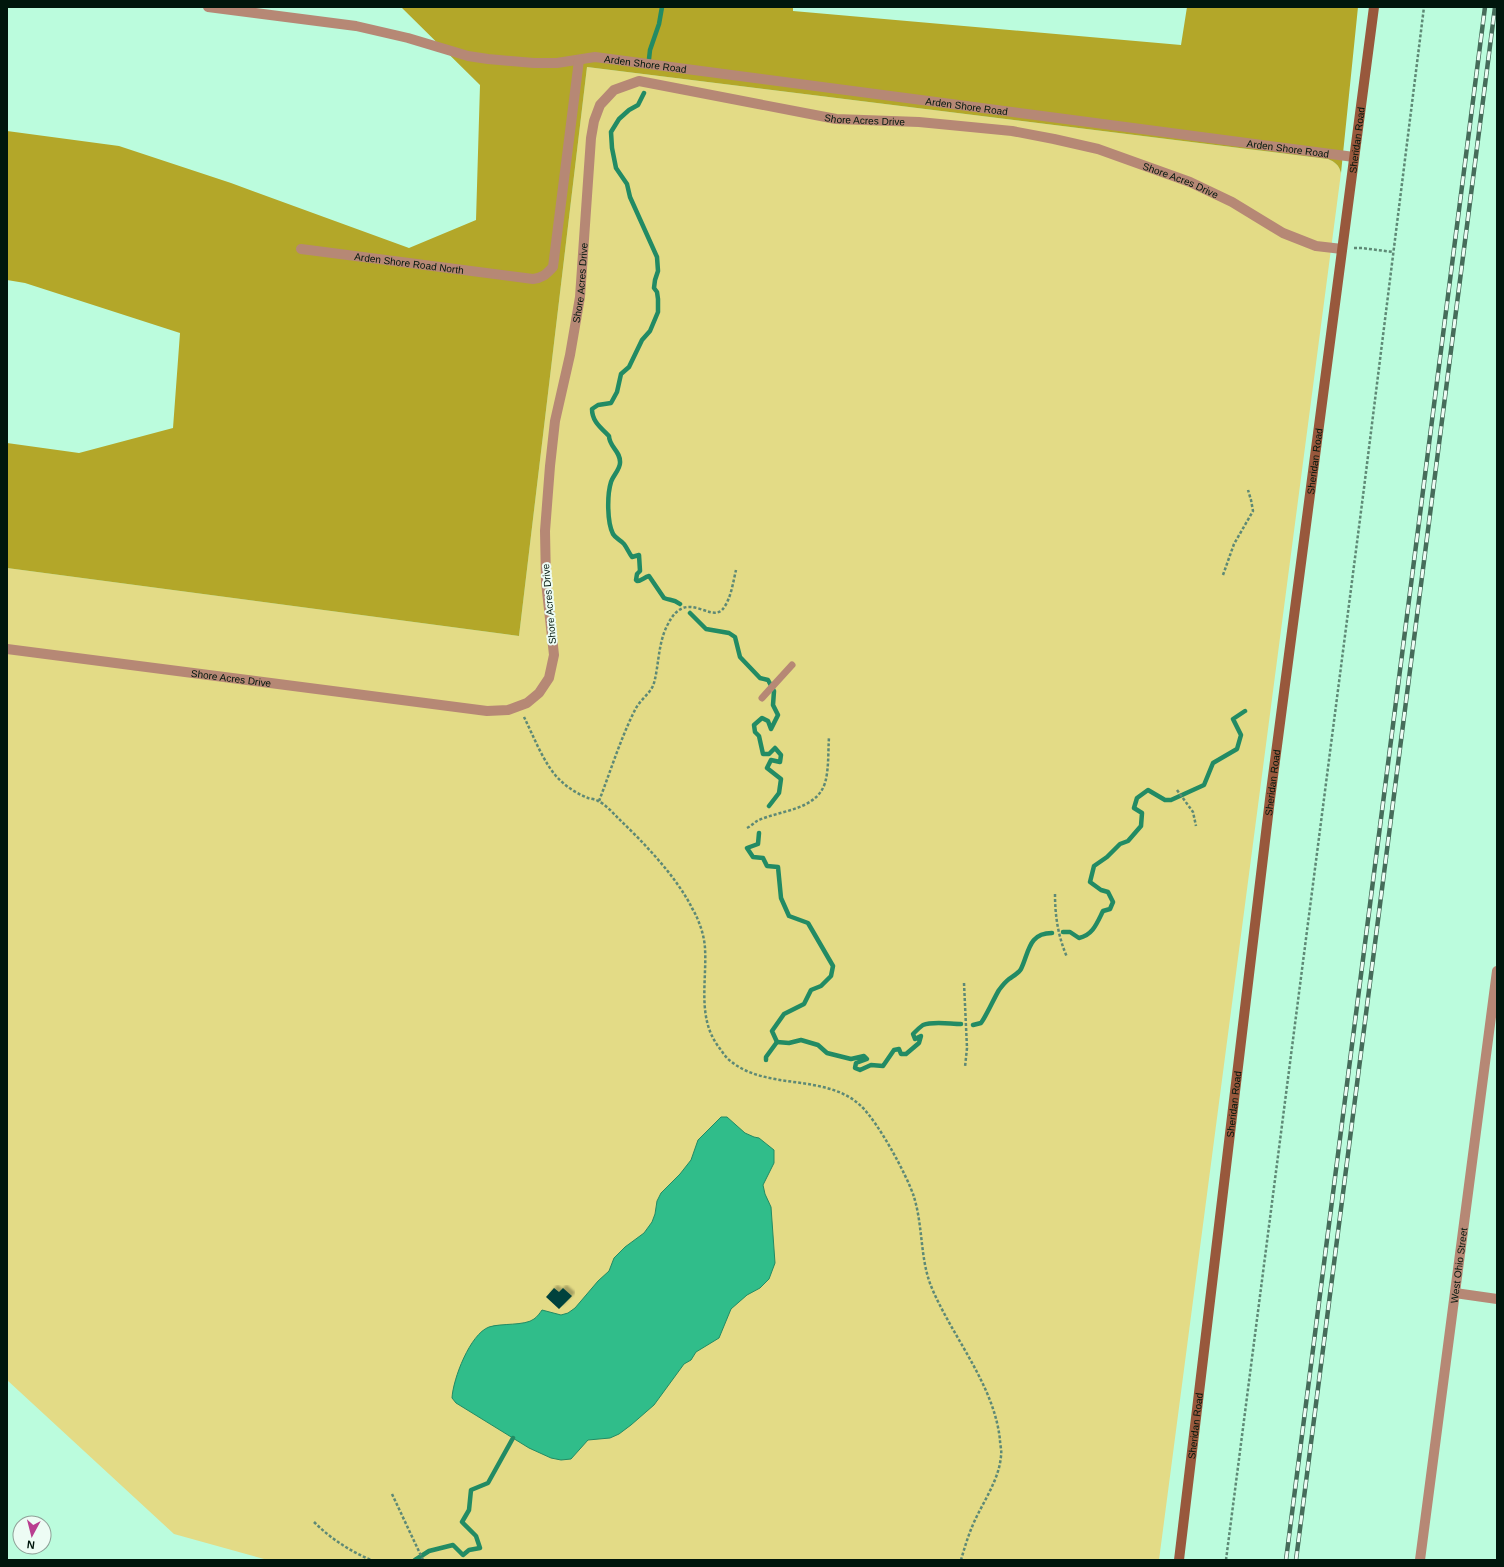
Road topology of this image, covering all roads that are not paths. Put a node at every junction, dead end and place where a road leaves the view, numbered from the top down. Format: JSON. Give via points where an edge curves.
{"nodes":[{"id":1,"x":208,"y":7,"type":"edge"},
{"id":2,"x":1374,"y":7,"type":"edge"},
{"id":3,"x":579,"y":60,"type":"junction"},
{"id":4,"x":1354,"y":157,"type":"junction"},
{"id":5,"x":301,"y":249,"type":"dead end"},
{"id":6,"x":1342,"y":249,"type":"junction"},
{"id":7,"x":7,"y":649,"type":"edge"},
{"id":8,"x":792,"y":665,"type":"dead end"},
{"id":9,"x":762,"y":698,"type":"dead end"},
{"id":10,"x":1497,"y":971,"type":"edge"},
{"id":11,"x":1455,"y":1293,"type":"junction"},
{"id":12,"x":1497,"y":1299,"type":"edge"},
{"id":13,"x":1179,"y":1560,"type":"edge"},
{"id":14,"x":1420,"y":1560,"type":"edge"}],
"edges":[{"from":1,"to":3,"type":"street","name":"Arden Shore Road","via":[[356,26],[488,59],[534,63]]},
{"from":2,"to":4,"type":"main road","name":"Sheridan Road"},
{"from":3,"to":4,"type":"street","name":"Arden Shore Road","via":[[603,58]]},
{"from":3,"to":5,"type":"street","name":"Arden Shore Road North","via":[[553,267],[546,276],[533,279]]},
{"from":4,"to":6,"type":"main road","name":"Sheridan Road"},
{"from":6,"to":7,"type":"street","name":"Shore Acres Drive","via":[[1316,246],[1283,233],[1232,202],[1190,182],[1098,149],[1054,138],[1012,131],[919,122],[836,119],[639,81],[614,90],[600,105],[592,132],[580,297],[555,421],[545,531],[546,582],[554,655],[549,678],[539,693],[527,703],[508,710],[487,711]]},
{"from":6,"to":13,"type":"main road","name":"Sheridan Road","via":[[1269,807]]},
{"from":8,"to":9,"type":"lane"},
{"from":10,"to":11,"type":"street","name":"West Ohio Street"},
{"from":11,"to":12,"type":"street"},
{"from":11,"to":14,"type":"street","name":"West Ohio Street"}]}
